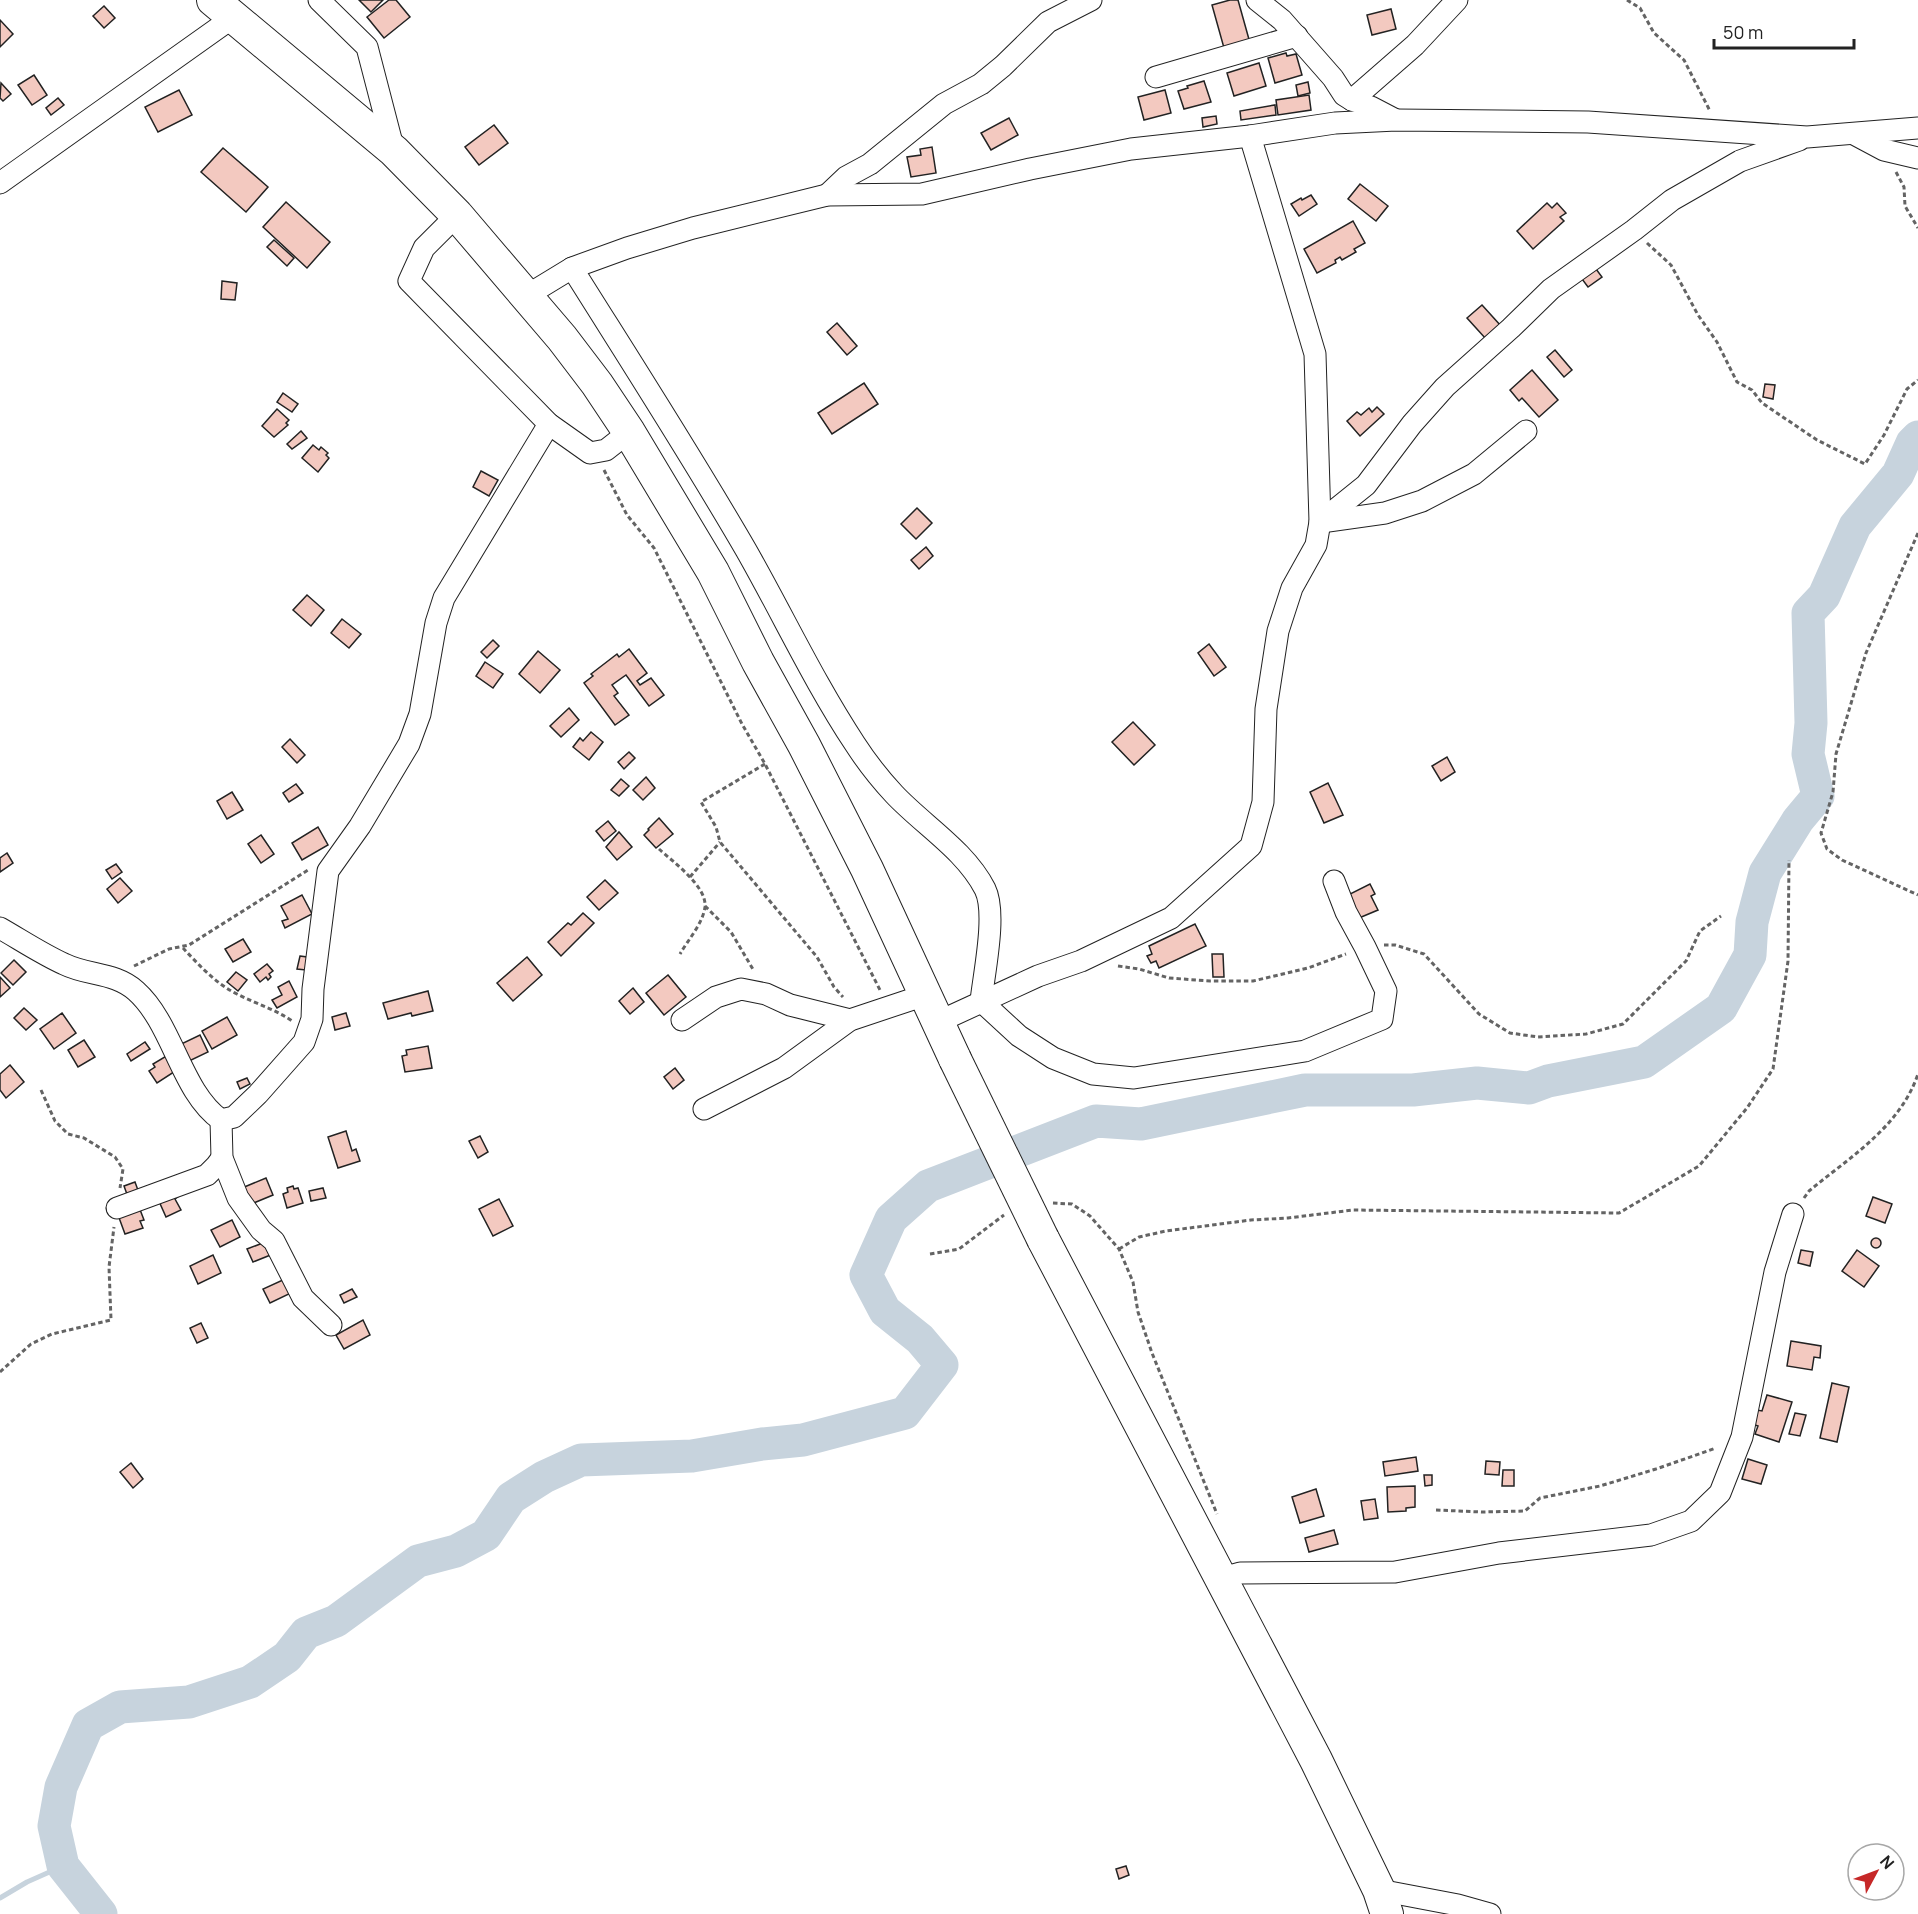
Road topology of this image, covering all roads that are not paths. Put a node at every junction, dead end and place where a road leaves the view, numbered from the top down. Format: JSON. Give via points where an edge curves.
{"nodes":[{"id":1,"x":319,"y":0,"type":"edge"},
{"id":2,"x":1092,"y":0,"type":"edge"},
{"id":3,"x":1257,"y":0,"type":"edge"},
{"id":4,"x":1457,"y":0,"type":"edge"},
{"id":5,"x":224,"y":8,"type":"edge"},
{"id":6,"x":1297,"y":36,"type":"junction"},
{"id":7,"x":1156,"y":77,"type":"dead end"},
{"id":8,"x":1352,"y":100,"type":"junction"},
{"id":9,"x":1395,"y":120,"type":"junction"},
{"id":10,"x":1918,"y":128,"type":"edge"},
{"id":11,"x":1854,"y":134,"type":"junction"},
{"id":12,"x":1250,"y":136,"type":"junction"},
{"id":13,"x":1807,"y":137,"type":"junction"},
{"id":14,"x":394,"y":151,"type":"junction"},
{"id":15,"x":1918,"y":158,"type":"edge"},
{"id":16,"x":0,"y":183,"type":"edge"},
{"id":17,"x":827,"y":195,"type":"junction"},
{"id":18,"x":457,"y":215,"type":"junction"},
{"id":19,"x":572,"y":268,"type":"junction"},
{"id":20,"x":526,"y":296,"type":"junction"},
{"id":21,"x":549,"y":424,"type":"junction"},
{"id":22,"x":1526,"y":431,"type":"dead end"},
{"id":23,"x":618,"y":441,"type":"junction"},
{"id":24,"x":1320,"y":522,"type":"junction"},
{"id":25,"x":1334,"y":880,"type":"dead end"},
{"id":26,"x":0,"y":928,"type":"edge"},
{"id":27,"x":981,"y":1001,"type":"junction"},
{"id":28,"x":931,"y":1008,"type":"junction"},
{"id":29,"x":855,"y":1018,"type":"junction"},
{"id":30,"x":682,"y":1020,"type":"dead end"},
{"id":31,"x":704,"y":1109,"type":"dead end"},
{"id":32,"x":221,"y":1120,"type":"junction"},
{"id":33,"x":222,"y":1158,"type":"junction"},
{"id":34,"x":117,"y":1208,"type":"road end"},
{"id":35,"x":1793,"y":1214,"type":"road end"},
{"id":36,"x":330,"y":1325,"type":"dead end"},
{"id":37,"x":1222,"y":1578,"type":"junction"},
{"id":38,"x":1383,"y":1902,"type":"edge"},
{"id":39,"x":1490,"y":1914,"type":"edge"}],
"edges":[{"from":1,"to":14,"type":"street","via":[[367,47]]},
{"from":2,"to":17,"type":"street","via":[[1048,22],[981,84],[944,104]]},
{"from":3,"to":6,"type":"street"},
{"from":4,"to":8,"type":"street","via":[[1415,45]]},
{"from":5,"to":14,"type":"highway"},
{"from":5,"to":16,"type":"street"},
{"from":6,"to":7,"type":"street"},
{"from":6,"to":8,"type":"street"},
{"from":8,"to":9,"type":"street"},
{"from":9,"to":12,"type":"street","via":[[1335,123]]},
{"from":9,"to":13,"type":"street","via":[[1588,122]]},
{"from":10,"to":11,"type":"street"},
{"from":11,"to":13,"type":"street"},
{"from":11,"to":15,"type":"street","via":[[1884,150]]},
{"from":12,"to":17,"type":"street","via":[[1131,149],[922,194]]},
{"from":12,"to":24,"type":"street","via":[[1316,354]]},
{"from":13,"to":24,"type":"street","via":[[1740,161],[1672,200],[1551,289],[1445,387],[1366,485]]},
{"from":14,"to":18,"type":"highway"},
{"from":17,"to":19,"type":"street","via":[[693,228]]},
{"from":18,"to":20,"type":"highway"},
{"from":18,"to":21,"type":"street","via":[[424,248],[410,281]]},
{"from":19,"to":20,"type":"street"},
{"from":19,"to":27,"type":"street","via":[[695,463],[808,667],[856,745],[893,794],[970,867],[985,890],[991,913]]},
{"from":20,"to":23,"type":"highway","via":[[583,366]]},
{"from":21,"to":23,"type":"street","via":[[590,453]]},
{"from":21,"to":32,"type":"street","via":[[444,598],[420,714],[409,744],[328,871],[312,1019],[304,1042],[234,1117]]},
{"from":22,"to":24,"type":"street","via":[[1474,474],[1422,501],[1384,513]]},
{"from":23,"to":28,"type":"highway","via":[[713,573],[867,869]]},
{"from":24,"to":27,"type":"street","via":[[1316,545],[1292,588],[1278,631],[1266,709],[1263,802],[1251,846],[1171,918],[1081,961]]},
{"from":25,"to":27,"type":"street","via":[[1386,991],[1382,1019],[1305,1051],[1134,1078],[1093,1074],[1053,1058],[1019,1036]]},
{"from":26,"to":32,"type":"street","via":[[66,965],[113,977],[136,991],[152,1010],[209,1112]]},
{"from":27,"to":28,"type":"street"},
{"from":28,"to":29,"type":"street","via":[[888,1006]]},
{"from":28,"to":37,"type":"highway","bridge":true,"via":[[1043,1239]]},
{"from":29,"to":30,"type":"street","via":[[790,1005],[766,994],[741,989],[716,997]]},
{"from":29,"to":31,"type":"street","via":[[784,1068]]},
{"from":32,"to":33,"type":"street"},
{"from":33,"to":34,"type":"street","via":[[207,1174]]},
{"from":33,"to":36,"type":"street","via":[[238,1198],[274,1241],[303,1298]]},
{"from":35,"to":37,"type":"street","via":[[1775,1272],[1742,1437],[1720,1493],[1691,1521],[1651,1535],[1500,1553],[1395,1572],[1240,1573]]},
{"from":37,"to":38,"type":"highway","via":[[1316,1760]]},
{"from":38,"to":39,"type":"street","via":[[1458,1905]]}]}
